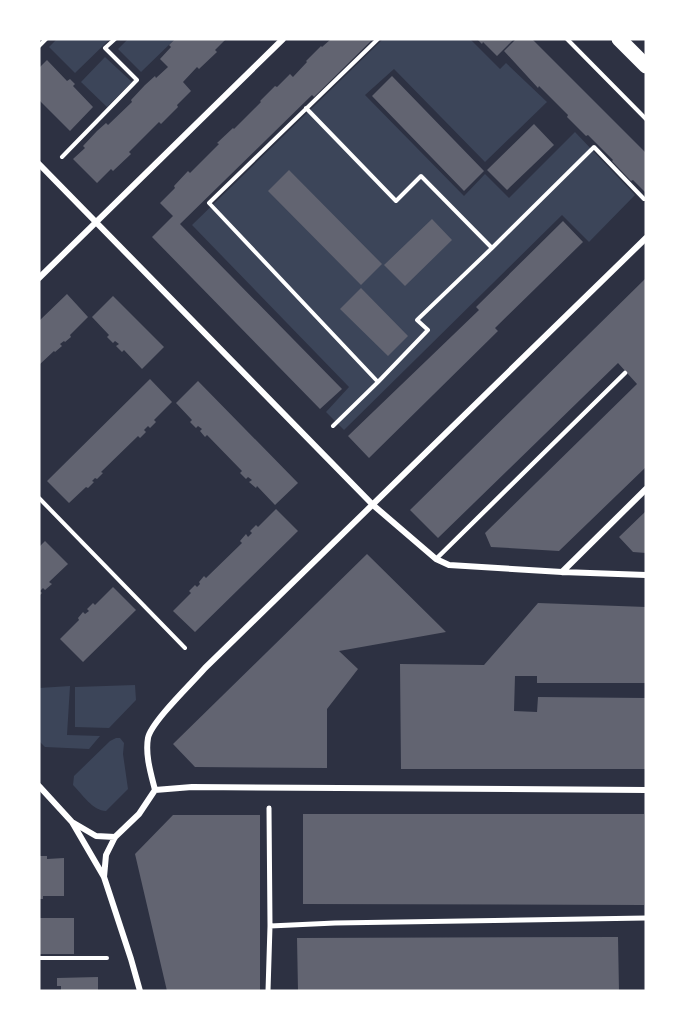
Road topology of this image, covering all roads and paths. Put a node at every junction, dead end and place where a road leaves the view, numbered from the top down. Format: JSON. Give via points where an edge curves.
{"nodes":[{"id":1,"x":46,"y":39,"type":"edge"},
{"id":2,"x":115,"y":39,"type":"edge"},
{"id":3,"x":282,"y":39,"type":"edge"},
{"id":4,"x":378,"y":39,"type":"edge"},
{"id":5,"x":567,"y":39,"type":"edge"},
{"id":6,"x":619,"y":39,"type":"edge"},
{"id":7,"x":39,"y":46,"type":"edge"},
{"id":8,"x":646,"y":66,"type":"edge"},
{"id":9,"x":306,"y":108,"type":"junction"},
{"id":10,"x":646,"y":118,"type":"edge"},
{"id":11,"x":62,"y":157,"type":"dead end"},
{"id":12,"x":39,"y":164,"type":"edge"},
{"id":13,"x":644,"y":199,"type":"dead end"},
{"id":14,"x":96,"y":222,"type":"junction"},
{"id":15,"x":646,"y":238,"type":"edge"},
{"id":16,"x":492,"y":248,"type":"junction"},
{"id":17,"x":39,"y":278,"type":"edge"},
{"id":18,"x":625,"y":373,"type":"dead end"},
{"id":19,"x":378,"y":382,"type":"junction"},
{"id":20,"x":333,"y":426,"type":"dead end"},
{"id":21,"x":646,"y":489,"type":"edge"},
{"id":22,"x":39,"y":498,"type":"edge"},
{"id":23,"x":373,"y":505,"type":"junction"},
{"id":24,"x":436,"y":559,"type":"junction"},
{"id":25,"x":562,"y":572,"type":"junction"},
{"id":26,"x":646,"y":575,"type":"edge"},
{"id":27,"x":185,"y":648,"type":"dead end"},
{"id":28,"x":39,"y":786,"type":"edge"},
{"id":29,"x":155,"y":790,"type":"junction"},
{"id":30,"x":646,"y":790,"type":"edge"},
{"id":31,"x":269,"y":808,"type":"dead end"},
{"id":32,"x":72,"y":822,"type":"junction"},
{"id":33,"x":115,"y":837,"type":"junction"},
{"id":34,"x":104,"y":877,"type":"junction"},
{"id":35,"x":646,"y":918,"type":"edge"},
{"id":36,"x":270,"y":926,"type":"junction"},
{"id":37,"x":39,"y":958,"type":"edge"},
{"id":38,"x":106,"y":958,"type":"dead end"},
{"id":39,"x":140,"y":991,"type":"edge"},
{"id":40,"x":268,"y":991,"type":"edge"}],
"edges":[{"from":1,"to":7,"type":"path"},
{"from":2,"to":11,"type":"path","via":[[105,48],[137,80]]},
{"from":3,"to":14,"type":"street"},
{"from":4,"to":9,"type":"path"},
{"from":5,"to":10,"type":"path"},
{"from":6,"to":8,"type":"main road"},
{"from":9,"to":16,"type":"path","via":[[396,201],[421,176]]},
{"from":9,"to":19,"type":"path","via":[[208,203]]},
{"from":12,"to":14,"type":"street"},
{"from":13,"to":16,"type":"path","via":[[594,147]]},
{"from":14,"to":17,"type":"street"},
{"from":14,"to":23,"type":"street"},
{"from":15,"to":23,"type":"street"},
{"from":16,"to":19,"type":"path","via":[[417,320],[428,330]]},
{"from":18,"to":24,"type":"lane"},
{"from":19,"to":20,"type":"path"},
{"from":21,"to":25,"type":"street"},
{"from":22,"to":27,"type":"path"},
{"from":23,"to":24,"type":"street"},
{"from":23,"to":29,"type":"street","via":[[205,668],[158,720],[148,736],[148,760]]},
{"from":24,"to":25,"type":"street","via":[[449,565]]},
{"from":25,"to":26,"type":"street"},
{"from":28,"to":32,"type":"street"},
{"from":29,"to":30,"type":"street"},
{"from":29,"to":33,"type":"street","via":[[139,814]]},
{"from":31,"to":36,"type":"street"},
{"from":32,"to":33,"type":"street","via":[[96,836]]},
{"from":32,"to":34,"type":"street"},
{"from":33,"to":34,"type":"street","via":[[106,855]]},
{"from":34,"to":39,"type":"street"},
{"from":35,"to":36,"type":"street"},
{"from":36,"to":40,"type":"street"},
{"from":37,"to":38,"type":"path"}]}
